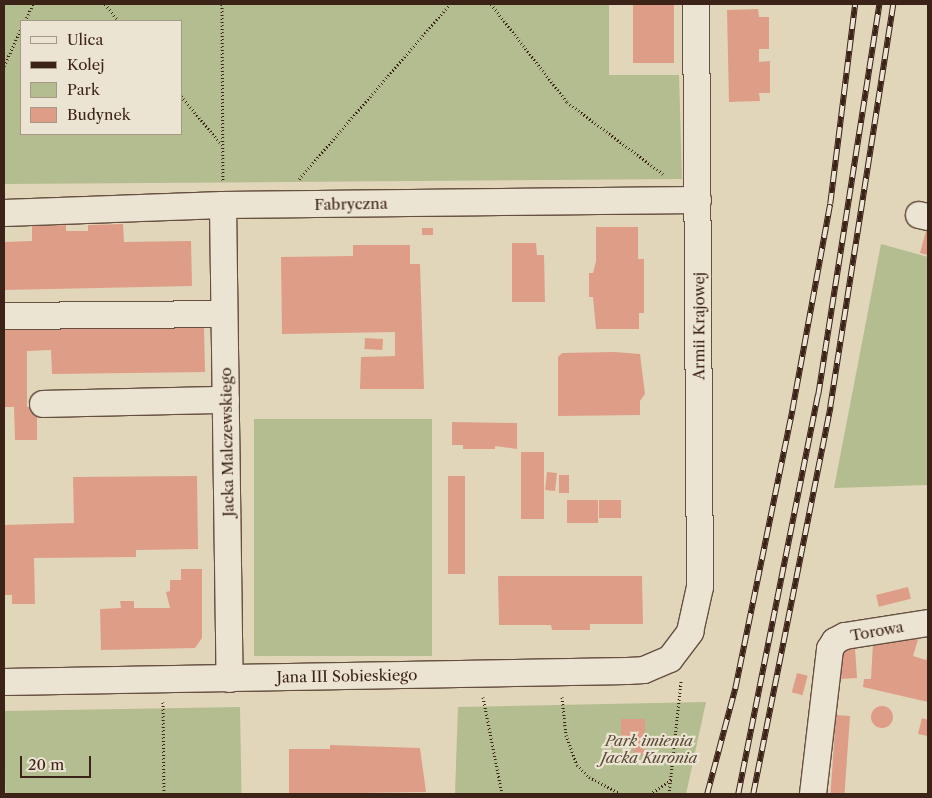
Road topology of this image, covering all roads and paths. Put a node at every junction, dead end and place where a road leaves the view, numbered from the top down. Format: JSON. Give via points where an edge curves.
{"nodes":[{"id":1,"x":33,"y":4,"type":"edge"},
{"id":2,"x":105,"y":4,"type":"edge"},
{"id":3,"x":222,"y":4,"type":"edge"},
{"id":4,"x":450,"y":4,"type":"edge"},
{"id":5,"x":491,"y":4,"type":"edge"},
{"id":6,"x":696,"y":4,"type":"edge"},
{"id":7,"x":25,"y":20,"type":"edge"},
{"id":8,"x":118,"y":20,"type":"edge"},
{"id":9,"x":20,"y":31,"type":"edge"},
{"id":10,"x":4,"y":66,"type":"edge"},
{"id":11,"x":182,"y":97,"type":"edge"},
{"id":12,"x":222,"y":146,"type":"junction"},
{"id":13,"x":667,"y":177,"type":"dead end"},
{"id":14,"x":698,"y":200,"type":"junction"},
{"id":15,"x":276,"y":204,"type":"junction"},
{"id":16,"x":223,"y":205,"type":"junction"},
{"id":17,"x":4,"y":213,"type":"edge"},
{"id":18,"x":224,"y":314,"type":"junction"},
{"id":19,"x":4,"y":316,"type":"edge"},
{"id":20,"x":226,"y":400,"type":"junction"},
{"id":21,"x":43,"y":404,"type":"dead end"},
{"id":22,"x":928,"y":622,"type":"edge"},
{"id":23,"x":682,"y":645,"type":"junction"},
{"id":24,"x":560,"y":672,"type":"junction"},
{"id":25,"x":478,"y":673,"type":"junction"},
{"id":26,"x":230,"y":679,"type":"junction"},
{"id":27,"x":163,"y":680,"type":"junction"},
{"id":28,"x":4,"y":682,"type":"edge"},
{"id":29,"x":672,"y":779,"type":"junction"},
{"id":30,"x":164,"y":794,"type":"edge"},
{"id":31,"x":502,"y":794,"type":"edge"},
{"id":32,"x":621,"y":794,"type":"edge"},
{"id":33,"x":650,"y":794,"type":"edge"},
{"id":34,"x":669,"y":794,"type":"edge"},
{"id":35,"x":813,"y":794,"type":"edge"}],
"edges":[{"from":1,"to":7,"type":"path"},
{"from":2,"to":8,"type":"path"},
{"from":3,"to":12,"type":"path"},
{"from":4,"to":15,"type":"path"},
{"from":5,"to":13,"type":"path","via":[[567,102]]},
{"from":6,"to":14,"type":"street","name":"Armii Krajowej"},
{"from":9,"to":10,"type":"path"},
{"from":11,"to":12,"type":"path"},
{"from":12,"to":16,"type":"path"},
{"from":14,"to":15,"type":"street","name":"Fabryczna"},
{"from":14,"to":23,"type":"street","name":"Armii Krajowej","via":[[701,553],[696,614]]},
{"from":15,"to":16,"type":"street","name":"Fabryczna"},
{"from":16,"to":17,"type":"street","name":"Fabryczna"},
{"from":16,"to":18,"type":"street","name":"Jacka Malczewskiego"},
{"from":18,"to":19,"type":"street"},
{"from":18,"to":20,"type":"street","name":"Jacka Malczewskiego"},
{"from":20,"to":21,"type":"street"},
{"from":20,"to":26,"type":"street","name":"Jacka Malczewskiego"},
{"from":22,"to":35,"type":"street","name":"Torowa","via":[[845,636],[830,649]]},
{"from":23,"to":24,"type":"street","name":"Jana III Sobieskiego","via":[[670,659],[644,670]]},
{"from":23,"to":29,"type":"path"},
{"from":24,"to":25,"type":"street","name":"Jana III Sobieskiego"},
{"from":24,"to":32,"type":"path","via":[[566,735],[577,765],[589,777]]},
{"from":25,"to":26,"type":"street","name":"Jana III Sobieskiego"},
{"from":25,"to":31,"type":"path"},
{"from":26,"to":27,"type":"street","name":"Jana III Sobieskiego"},
{"from":27,"to":28,"type":"street","name":"Jana III Sobieskiego"},
{"from":27,"to":30,"type":"path"},
{"from":29,"to":33,"type":"path"},
{"from":29,"to":34,"type":"path"}]}
